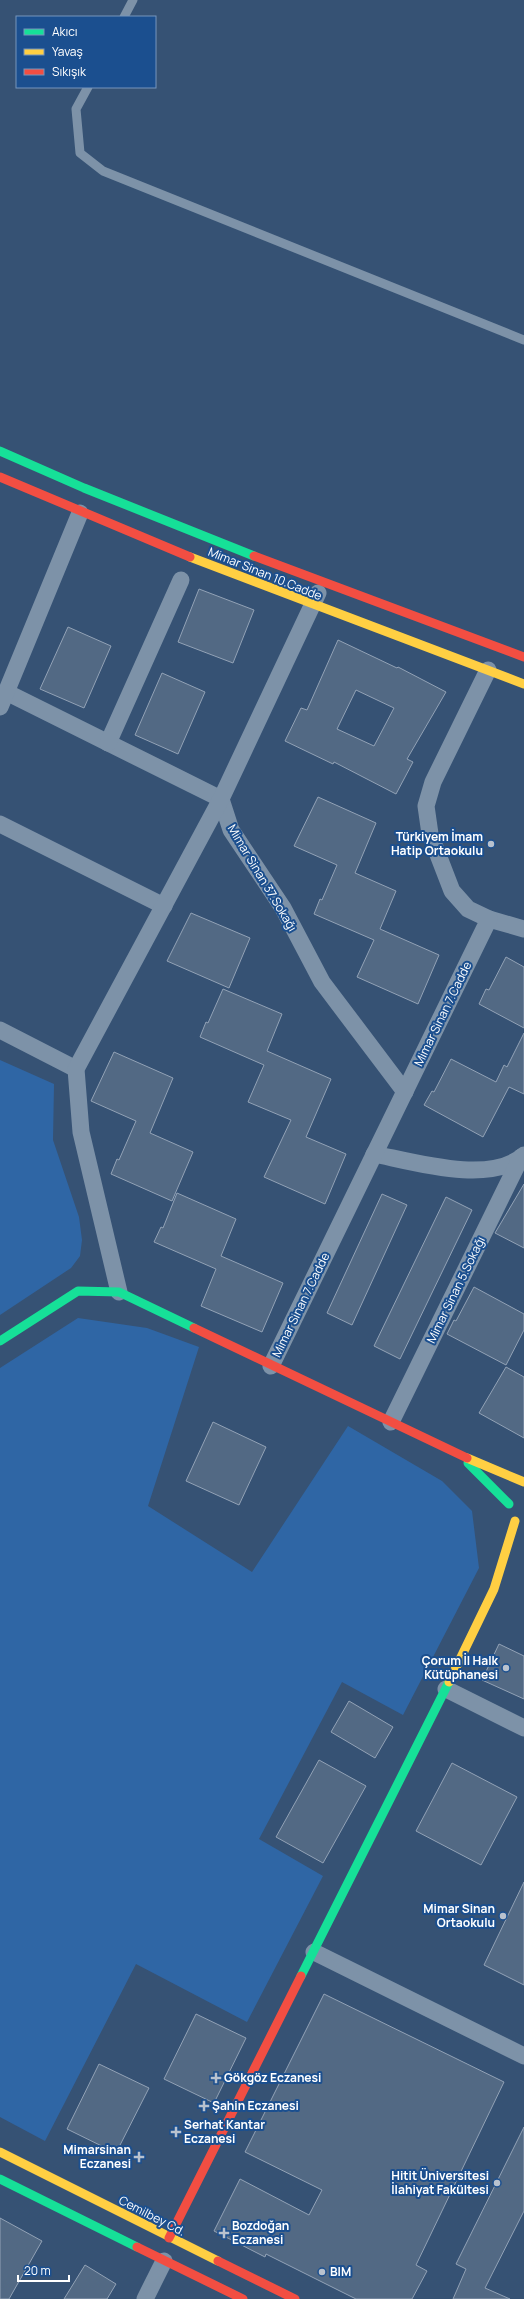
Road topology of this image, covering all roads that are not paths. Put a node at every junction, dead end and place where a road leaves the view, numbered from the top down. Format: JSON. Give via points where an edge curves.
{"nodes":[{"id":1,"x":133,"y":0,"type":"edge"},
{"id":2,"x":125,"y":16,"type":"edge"},
{"id":3,"x":87,"y":88,"type":"edge"},
{"id":4,"x":524,"y":340,"type":"edge"},
{"id":5,"x":0,"y":451,"type":"edge"},
{"id":6,"x":0,"y":477,"type":"edge"},
{"id":7,"x":80,"y":513,"type":"junction"},
{"id":8,"x":181,"y":580,"type":"dead end"},
{"id":9,"x":322,"y":583,"type":"junction"},
{"id":10,"x":312,"y":606,"type":"junction"},
{"id":11,"x":524,"y":658,"type":"edge"},
{"id":12,"x":488,"y":670,"type":"junction"},
{"id":13,"x":524,"y":684,"type":"edge"},
{"id":14,"x":3,"y":700,"type":"edge"},
{"id":15,"x":108,"y":743,"type":"junction"},
{"id":16,"x":221,"y":799,"type":"junction"},
{"id":17,"x":0,"y":824,"type":"edge"},
{"id":18,"x":164,"y":906,"type":"junction"},
{"id":19,"x":489,"y":919,"type":"junction"},
{"id":20,"x":524,"y":929,"type":"edge"},
{"id":21,"x":0,"y":1030,"type":"edge"},
{"id":22,"x":76,"y":1069,"type":"junction"},
{"id":23,"x":405,"y":1092,"type":"junction"},
{"id":24,"x":374,"y":1154,"type":"junction"},
{"id":25,"x":523,"y":1156,"type":"edge"},
{"id":26,"x":119,"y":1292,"type":"junction"},
{"id":27,"x":0,"y":1341,"type":"edge"},
{"id":28,"x":271,"y":1366,"type":"junction"},
{"id":29,"x":391,"y":1422,"type":"junction"},
{"id":30,"x":460,"y":1455,"type":"junction"},
{"id":31,"x":517,"y":1490,"type":"edge"},
{"id":32,"x":514,"y":1521,"type":"junction"},
{"id":33,"x":523,"y":1528,"type":"edge"},
{"id":34,"x":511,"y":1563,"type":"dead end"},
{"id":35,"x":494,"y":1589,"type":"junction"},
{"id":36,"x":446,"y":1690,"type":"junction"},
{"id":37,"x":524,"y":1728,"type":"edge"},
{"id":38,"x":314,"y":1952,"type":"junction"},
{"id":39,"x":524,"y":2056,"type":"edge"},
{"id":40,"x":0,"y":2152,"type":"edge"},
{"id":41,"x":0,"y":2179,"type":"edge"},
{"id":42,"x":169,"y":2238,"type":"junction"},
{"id":43,"x":164,"y":2261,"type":"junction"},
{"id":44,"x":145,"y":2299,"type":"edge"},
{"id":45,"x":243,"y":2299,"type":"edge"},
{"id":46,"x":295,"y":2299,"type":"edge"}],
"edges":[{"from":1,"to":2,"type":"lane"},
{"from":3,"to":4,"type":"lane","via":[[76,109],[80,153],[103,171]]},
{"from":5,"to":9,"type":"street","name":"Mimar Sinan 10.Cadde","via":[[84,488]]},
{"from":6,"to":7,"type":"street","name":"Mimar Sinan 10.Cadde"},
{"from":7,"to":10,"type":"street","name":"Mimar Sinan 10.Cadde"},
{"from":7,"to":14,"type":"street"},
{"from":8,"to":15,"type":"street"},
{"from":9,"to":10,"type":"street"},
{"from":9,"to":11,"type":"street","name":"Mimar Sinan 10.Cadde"},
{"from":10,"to":12,"type":"street","name":"Mimar Sinan 10.Cadde"},
{"from":10,"to":16,"type":"street"},
{"from":12,"to":13,"type":"street","name":"Mimar Sinan 10.Cadde"},
{"from":12,"to":19,"type":"street","via":[[433,782],[426,806],[430,834],[452,891],[468,908]]},
{"from":14,"to":15,"type":"street"},
{"from":15,"to":16,"type":"street"},
{"from":16,"to":18,"type":"street"},
{"from":16,"to":23,"type":"street","name":"Mimar Sinan 37.Sokağı","via":[[231,830],[283,908],[322,982]]},
{"from":17,"to":18,"type":"street"},
{"from":18,"to":22,"type":"street"},
{"from":19,"to":20,"type":"street"},
{"from":19,"to":23,"type":"street","name":"Mimar Sinan 7.Cadde"},
{"from":21,"to":22,"type":"street"},
{"from":22,"to":26,"type":"street","via":[[81,1132]]},
{"from":23,"to":24,"type":"street","name":"Mimar Sinan 7.Cadde"},
{"from":24,"to":25,"type":"street","via":[[453,1168],[489,1171]]},
{"from":24,"to":28,"type":"street","name":"Mimar Sinan 7.Cadde"},
{"from":25,"to":29,"type":"street","name":"Mimar Sinan 5.Sokağı"},
{"from":26,"to":27,"type":"street","via":[[78,1291]]},
{"from":26,"to":28,"type":"street"},
{"from":28,"to":29,"type":"street"},
{"from":29,"to":30,"type":"street"},
{"from":30,"to":31,"type":"street"},
{"from":30,"to":31,"type":"street"},
{"from":31,"to":32,"type":"street","via":[[510,1513]]},
{"from":32,"to":33,"type":"street"},
{"from":32,"to":35,"type":"street"},
{"from":34,"to":35,"type":"street"},
{"from":35,"to":36,"type":"street"},
{"from":36,"to":37,"type":"street"},
{"from":36,"to":38,"type":"street"},
{"from":38,"to":39,"type":"street"},
{"from":38,"to":42,"type":"street"},
{"from":40,"to":42,"type":"street","name":"Cemilbey Cd."},
{"from":41,"to":43,"type":"street"},
{"from":42,"to":46,"type":"street","name":"Cemilbey Cd."},
{"from":43,"to":44,"type":"street"},
{"from":43,"to":45,"type":"street"}]}
